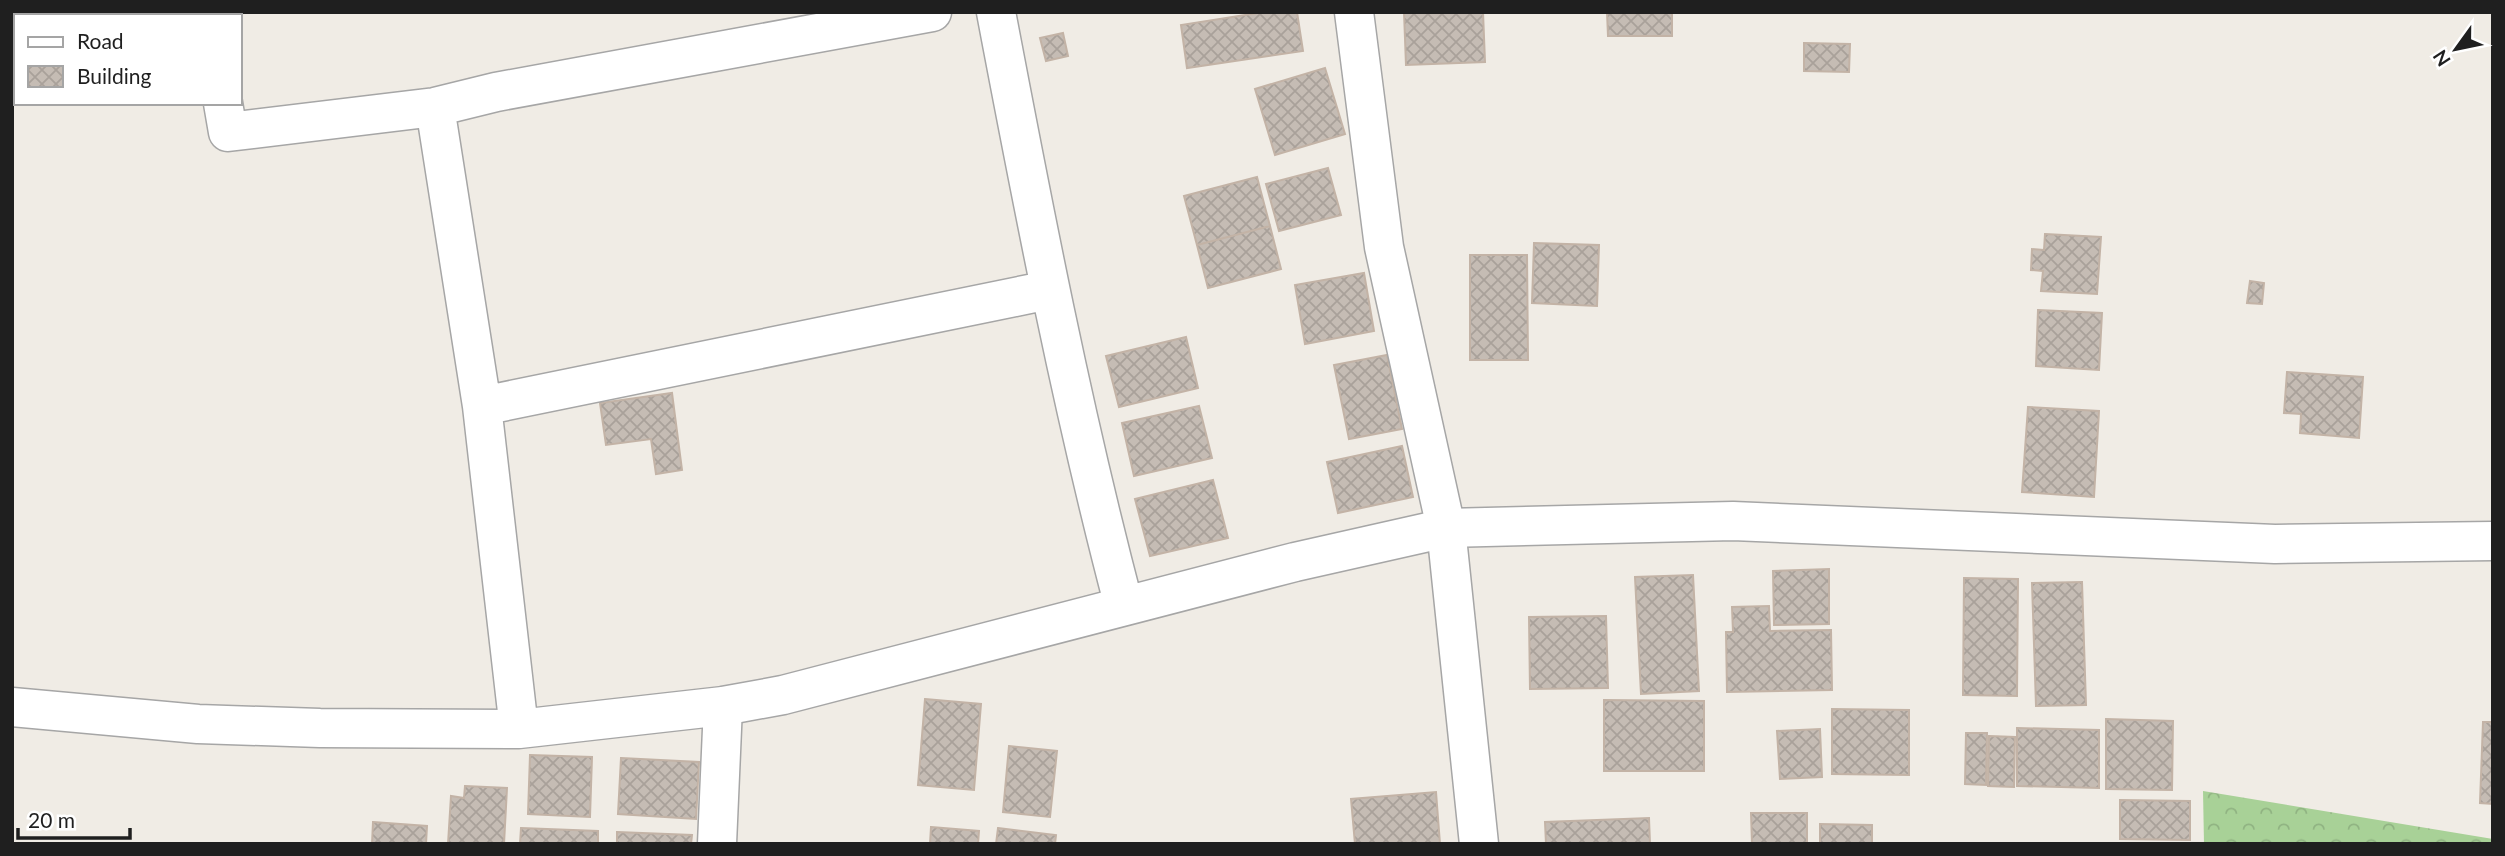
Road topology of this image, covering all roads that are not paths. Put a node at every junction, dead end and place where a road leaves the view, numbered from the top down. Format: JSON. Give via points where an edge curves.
{"nodes":[{"id":1,"x":932,"y":12,"type":"edge"},
{"id":2,"x":996,"y":12,"type":"edge"},
{"id":3,"x":1354,"y":12,"type":"edge"},
{"id":4,"x":223,"y":105,"type":"edge"},
{"id":5,"x":435,"y":107,"type":"junction"},
{"id":6,"x":1049,"y":290,"type":"junction"},
{"id":7,"x":482,"y":406,"type":"junction"},
{"id":8,"x":1446,"y":527,"type":"junction"},
{"id":9,"x":2493,"y":541,"type":"edge"},
{"id":10,"x":1124,"y":606,"type":"junction"},
{"id":11,"x":723,"y":706,"type":"junction"},
{"id":12,"x":12,"y":707,"type":"edge"},
{"id":13,"x":519,"y":729,"type":"junction"},
{"id":14,"x":717,"y":844,"type":"edge"},
{"id":15,"x":1479,"y":844,"type":"edge"}],
"edges":[{"from":1,"to":5,"type":"street","via":[[509,89]]},
{"from":2,"to":6,"type":"street"},
{"from":3,"to":8,"type":"street","via":[[1384,247]]},
{"from":4,"to":5,"type":"street","via":[[228,132]]},
{"from":5,"to":7,"type":"street"},
{"from":6,"to":7,"type":"street"},
{"from":6,"to":10,"type":"street"},
{"from":7,"to":13,"type":"street"},
{"from":8,"to":9,"type":"street","via":[[1733,521],[2275,544]]},
{"from":8,"to":10,"type":"street"},
{"from":8,"to":15,"type":"street"},
{"from":10,"to":11,"type":"street","via":[[783,695]]},
{"from":11,"to":13,"type":"street"},
{"from":11,"to":14,"type":"street"},
{"from":12,"to":13,"type":"street","via":[[198,724]]}]}
